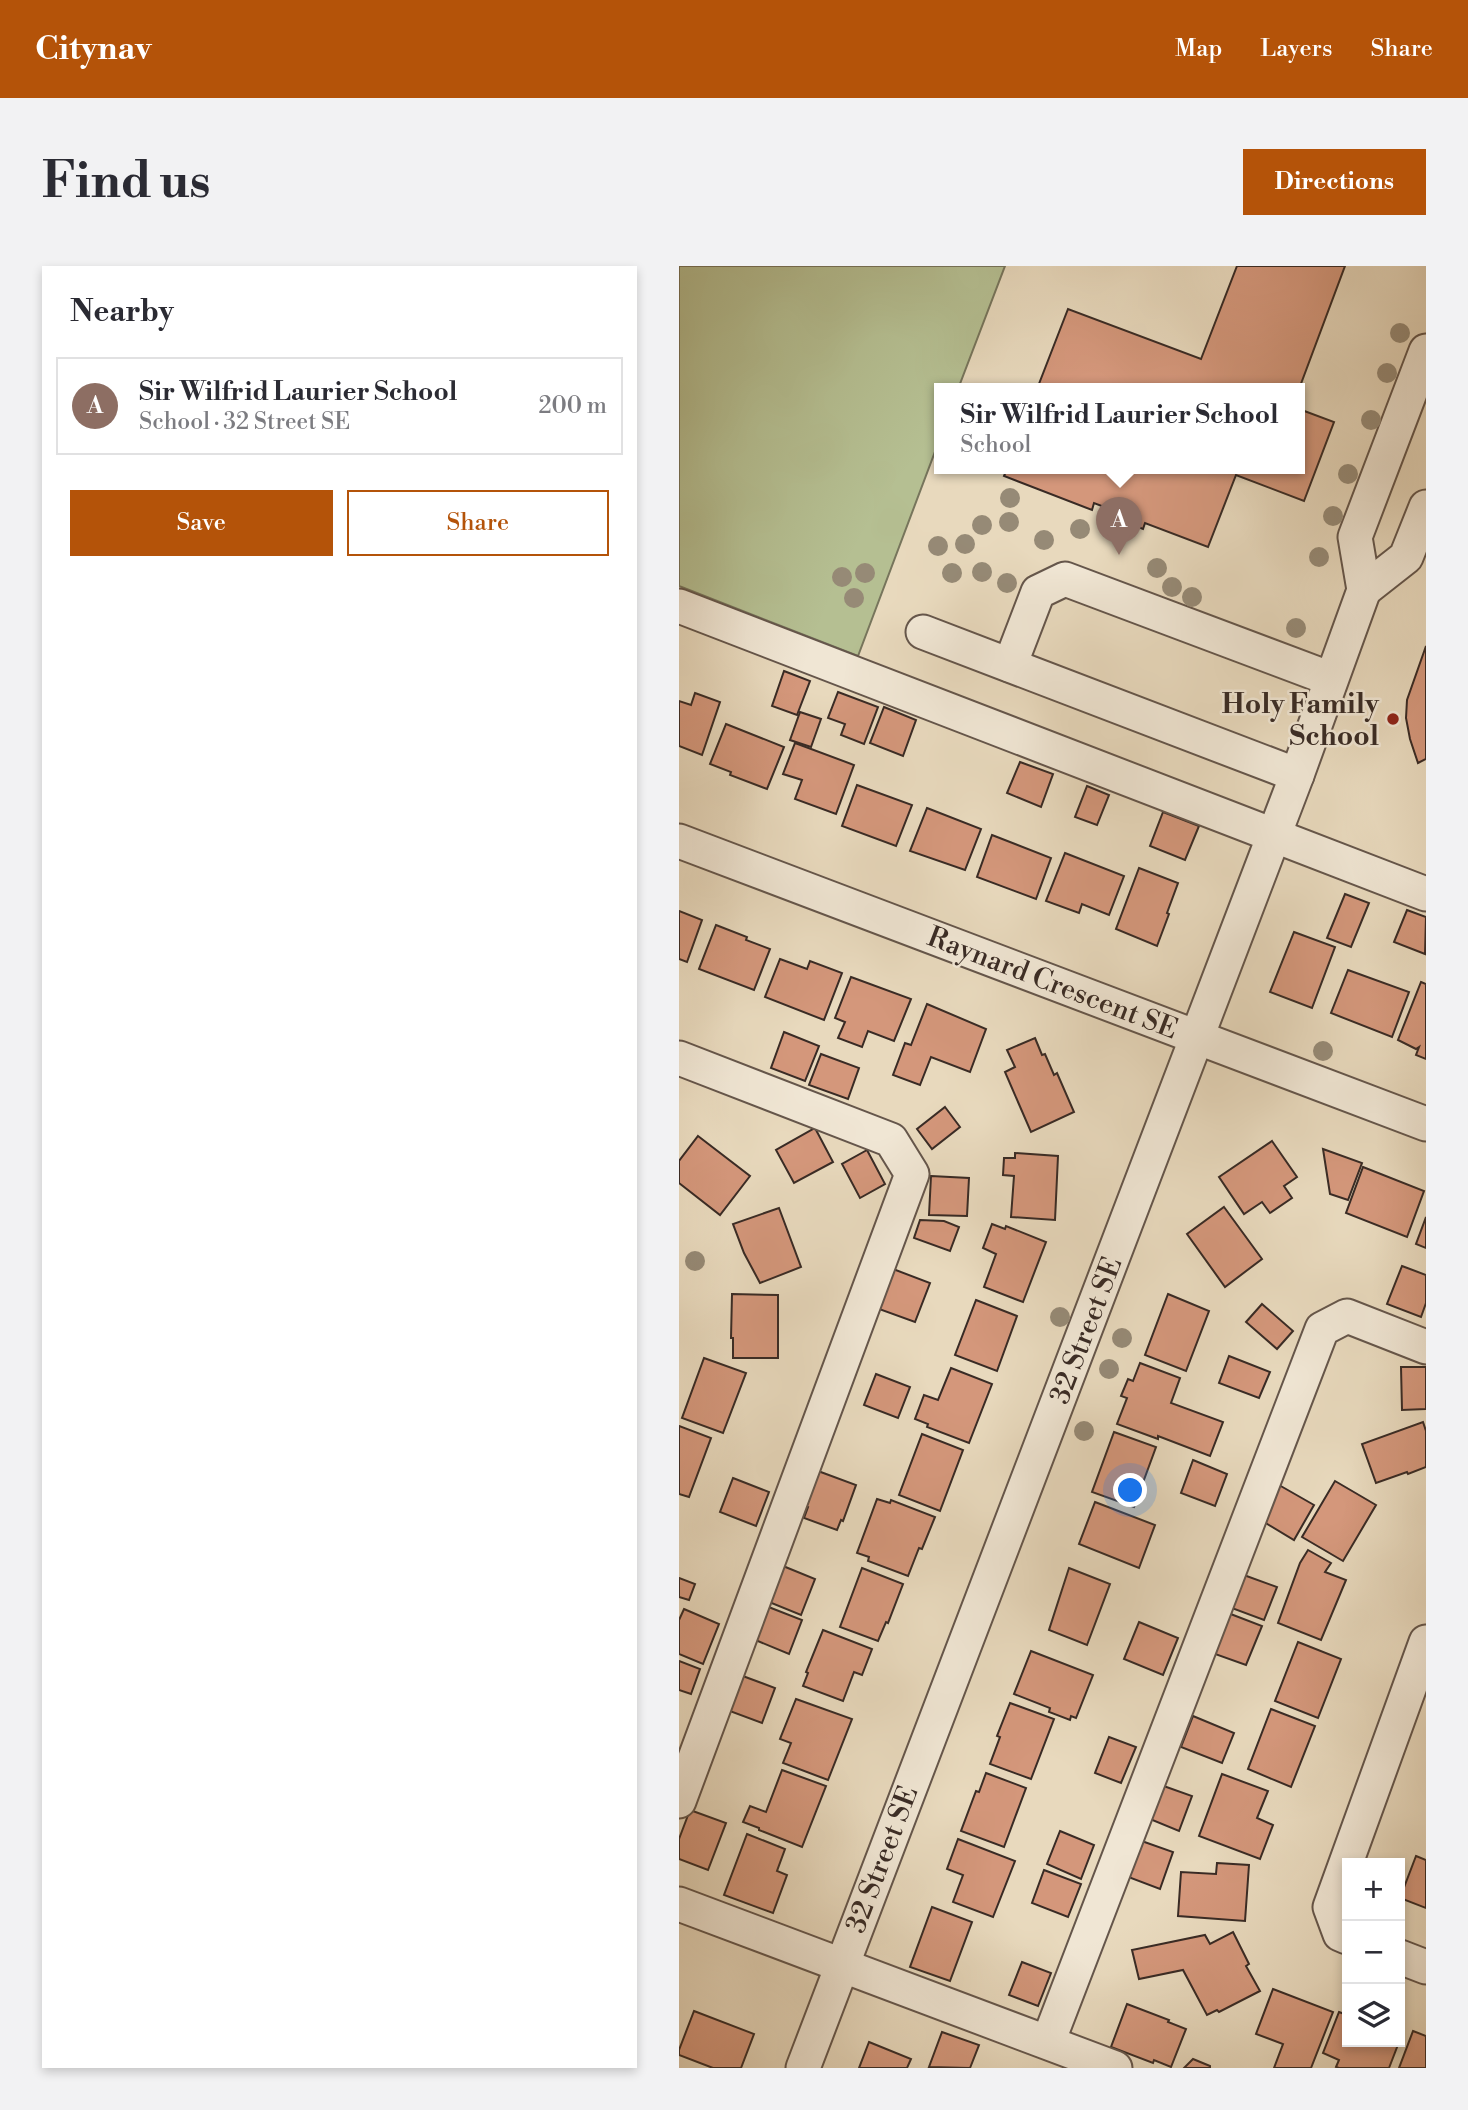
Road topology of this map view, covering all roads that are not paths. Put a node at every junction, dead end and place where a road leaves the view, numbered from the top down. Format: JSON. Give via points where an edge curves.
{"nodes":[{"id":1,"x":1426,"y":351,"type":"edge"},
{"id":2,"x":1426,"y":507,"type":"edge"},
{"id":3,"x":1364,"y":590,"type":"junction"},
{"id":4,"x":679,"y":606,"type":"edge"},
{"id":5,"x":923,"y":632,"type":"dead end"},
{"id":6,"x":1010,"y":665,"type":"junction"},
{"id":7,"x":1331,"y":679,"type":"junction"},
{"id":8,"x":1297,"y":775,"type":"junction"},
{"id":9,"x":1274,"y":836,"type":"junction"},
{"id":10,"x":679,"y":841,"type":"edge"},
{"id":11,"x":1426,"y":894,"type":"edge"},
{"id":12,"x":1197,"y":1037,"type":"junction"},
{"id":13,"x":679,"y":1058,"type":"edge"},
{"id":14,"x":1426,"y":1125,"type":"edge"},
{"id":15,"x":1426,"y":1347,"type":"edge"},
{"id":16,"x":1426,"y":1642,"type":"edge"},
{"id":17,"x":679,"y":1801,"type":"edge"},
{"id":18,"x":679,"y":1904,"type":"edge"},
{"id":19,"x":1342,"y":1935,"type":"edge"},
{"id":20,"x":1405,"y":1959,"type":"edge"},
{"id":21,"x":841,"y":1964,"type":"junction"},
{"id":22,"x":1426,"y":1967,"type":"edge"},
{"id":23,"x":1048,"y":2042,"type":"junction"},
{"id":24,"x":803,"y":2068,"type":"edge"},
{"id":25,"x":1115,"y":2068,"type":"edge"}],
"edges":[{"from":1,"to":3,"type":"street","via":[[1355,537]]},
{"from":2,"to":3,"type":"street","via":[[1406,557]]},
{"from":3,"to":7,"type":"street","name":"32 Street SE"},
{"from":4,"to":9,"type":"street"},
{"from":5,"to":6,"type":"street"},
{"from":6,"to":7,"type":"street","via":[[1038,592],[1065,579]]},
{"from":6,"to":8,"type":"street"},
{"from":7,"to":8,"type":"street","name":"32 Street SE"},
{"from":8,"to":9,"type":"street","name":"32 Street SE"},
{"from":9,"to":11,"type":"street"},
{"from":9,"to":12,"type":"street","name":"32 Street SE"},
{"from":10,"to":12,"type":"street","name":"Raynard Crescent SE"},
{"from":12,"to":14,"type":"street","name":"Raynard Crescent SE"},
{"from":12,"to":21,"type":"street","name":"32 Street SE"},
{"from":13,"to":17,"type":"street","via":[[891,1140],[912,1174]]},
{"from":15,"to":23,"type":"street","via":[[1346,1316],[1322,1329]]},
{"from":16,"to":19,"type":"street","via":[[1331,1907]]},
{"from":18,"to":21,"type":"street"},
{"from":20,"to":22,"type":"street"},
{"from":21,"to":23,"type":"street"},
{"from":21,"to":24,"type":"street","name":"32 Street SE"},
{"from":23,"to":25,"type":"street"}]}
